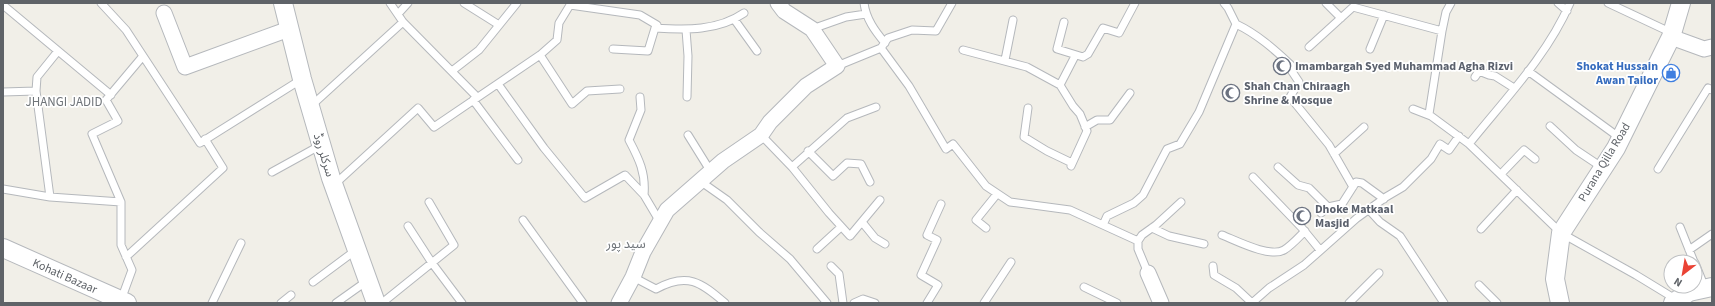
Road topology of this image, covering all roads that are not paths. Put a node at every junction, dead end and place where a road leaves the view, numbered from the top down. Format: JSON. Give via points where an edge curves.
{"nodes":[{"id":1,"x":101,"y":3,"type":"edge"},
{"id":2,"x":283,"y":3,"type":"edge"},
{"id":3,"x":390,"y":3,"type":"edge"},
{"id":4,"x":408,"y":3,"type":"edge"},
{"id":5,"x":464,"y":3,"type":"edge"},
{"id":6,"x":517,"y":3,"type":"edge"},
{"id":7,"x":778,"y":3,"type":"edge"},
{"id":8,"x":864,"y":3,"type":"edge"},
{"id":9,"x":952,"y":3,"type":"edge"},
{"id":10,"x":1135,"y":3,"type":"edge"},
{"id":11,"x":1224,"y":3,"type":"edge"},
{"id":12,"x":1326,"y":3,"type":"edge"},
{"id":13,"x":1451,"y":3,"type":"edge"},
{"id":14,"x":1558,"y":3,"type":"edge"},
{"id":15,"x":1570,"y":3,"type":"edge"},
{"id":16,"x":1608,"y":3,"type":"edge"},
{"id":17,"x":1681,"y":3,"type":"edge"},
{"id":18,"x":3,"y":5,"type":"edge"},
{"id":19,"x":1353,"y":5,"type":"edge"},
{"id":20,"x":166,"y":8,"type":"edge"},
{"id":21,"x":1567,"y":11,"type":"junction"},
{"id":22,"x":744,"y":13,"type":"dead end"},
{"id":23,"x":398,"y":14,"type":"junction"},
{"id":24,"x":866,"y":14,"type":"junction"},
{"id":25,"x":1384,"y":15,"type":"junction"},
{"id":26,"x":1341,"y":18,"type":"junction"},
{"id":27,"x":734,"y":19,"type":"junction"},
{"id":28,"x":1013,"y":20,"type":"dead end"},
{"id":29,"x":403,"y":22,"type":"junction"},
{"id":30,"x":1064,"y":22,"type":"dead end"},
{"id":31,"x":1236,"y":24,"type":"junction"},
{"id":32,"x":499,"y":25,"type":"junction"},
{"id":33,"x":655,"y":28,"type":"junction"},
{"id":34,"x":289,"y":29,"type":"junction"},
{"id":35,"x":812,"y":29,"type":"junction"},
{"id":36,"x":686,"y":30,"type":"junction"},
{"id":37,"x":1442,"y":31,"type":"junction"},
{"id":38,"x":1672,"y":35,"type":"junction"},
{"id":39,"x":883,"y":45,"type":"junction"},
{"id":40,"x":1309,"y":47,"type":"dead end"},
{"id":41,"x":1712,"y":48,"type":"edge"},
{"id":42,"x":613,"y":49,"type":"dead end"},
{"id":43,"x":757,"y":50,"type":"dead end"},
{"id":44,"x":962,"y":50,"type":"dead end"},
{"id":45,"x":1370,"y":50,"type":"dead end"},
{"id":46,"x":58,"y":51,"type":"junction"},
{"id":47,"x":540,"y":54,"type":"junction"},
{"id":48,"x":143,"y":56,"type":"junction"},
{"id":49,"x":1075,"y":56,"type":"junction"},
{"id":50,"x":1005,"y":60,"type":"junction"},
{"id":51,"x":837,"y":66,"type":"junction"},
{"id":52,"x":452,"y":71,"type":"junction"},
{"id":53,"x":1528,"y":71,"type":"junction"},
{"id":54,"x":1475,"y":77,"type":"dead end"},
{"id":55,"x":302,"y":79,"type":"junction"},
{"id":56,"x":498,"y":84,"type":"junction"},
{"id":57,"x":1060,"y":85,"type":"junction"},
{"id":58,"x":1514,"y":88,"type":"junction"},
{"id":59,"x":620,"y":89,"type":"dead end"},
{"id":60,"x":1712,"y":90,"type":"edge"},
{"id":61,"x":36,"y":91,"type":"junction"},
{"id":62,"x":3,"y":92,"type":"edge"},
{"id":63,"x":1130,"y":93,"type":"dead end"},
{"id":64,"x":111,"y":95,"type":"junction"},
{"id":65,"x":640,"y":97,"type":"dead end"},
{"id":66,"x":687,"y":97,"type":"dead end"},
{"id":67,"x":475,"y":99,"type":"junction"},
{"id":68,"x":310,"y":107,"type":"junction"},
{"id":69,"x":876,"y":107,"type":"dead end"},
{"id":70,"x":1028,"y":108,"type":"dead end"},
{"id":71,"x":1413,"y":109,"type":"dead end"},
{"id":72,"x":1429,"y":114,"type":"junction"},
{"id":73,"x":1364,"y":126,"type":"dead end"},
{"id":74,"x":1550,"y":126,"type":"dead end"},
{"id":75,"x":1086,"y":127,"type":"junction"},
{"id":76,"x":688,"y":135,"type":"dead end"},
{"id":77,"x":761,"y":135,"type":"junction"},
{"id":78,"x":1459,"y":136,"type":"junction"},
{"id":79,"x":206,"y":139,"type":"junction"},
{"id":80,"x":1620,"y":139,"type":"junction"},
{"id":81,"x":1470,"y":144,"type":"junction"},
{"id":82,"x":321,"y":145,"type":"junction"},
{"id":83,"x":808,"y":151,"type":"junction"},
{"id":84,"x":1334,"y":154,"type":"junction"},
{"id":85,"x":1534,"y":159,"type":"dead end"},
{"id":86,"x":518,"y":160,"type":"dead end"},
{"id":87,"x":792,"y":167,"type":"junction"},
{"id":88,"x":1278,"y":167,"type":"dead end"},
{"id":89,"x":1603,"y":168,"type":"junction"},
{"id":90,"x":1658,"y":169,"type":"dead end"},
{"id":91,"x":272,"y":172,"type":"dead end"},
{"id":92,"x":1501,"y":174,"type":"junction"},
{"id":93,"x":705,"y":176,"type":"junction"},
{"id":94,"x":1253,"y":177,"type":"dead end"},
{"id":95,"x":870,"y":182,"type":"dead end"},
{"id":96,"x":333,"y":185,"type":"junction"},
{"id":97,"x":1353,"y":187,"type":"junction"},
{"id":98,"x":3,"y":189,"type":"edge"},
{"id":99,"x":1517,"y":190,"type":"junction"},
{"id":100,"x":997,"y":194,"type":"junction"},
{"id":101,"x":644,"y":195,"type":"junction"},
{"id":102,"x":50,"y":197,"type":"junction"},
{"id":103,"x":1384,"y":199,"type":"junction"},
{"id":104,"x":880,"y":200,"type":"dead end"},
{"id":105,"x":121,"y":202,"type":"junction"},
{"id":106,"x":429,"y":202,"type":"dead end"},
{"id":107,"x":1181,"y":202,"type":"dead end"},
{"id":108,"x":941,"y":204,"type":"dead end"},
{"id":109,"x":1328,"y":207,"type":"junction"},
{"id":110,"x":1369,"y":210,"type":"junction"},
{"id":111,"x":1321,"y":213,"type":"dead end"},
{"id":112,"x":523,"y":220,"type":"dead end"},
{"id":113,"x":660,"y":222,"type":"junction"},
{"id":114,"x":862,"y":222,"type":"junction"},
{"id":115,"x":1103,"y":225,"type":"junction"},
{"id":116,"x":408,"y":226,"type":"dead end"},
{"id":117,"x":841,"y":227,"type":"junction"},
{"id":118,"x":1680,"y":227,"type":"dead end"},
{"id":119,"x":986,"y":228,"type":"dead end"},
{"id":120,"x":1152,"y":228,"type":"junction"},
{"id":121,"x":1481,"y":229,"type":"dead end"},
{"id":122,"x":1305,"y":231,"type":"junction"},
{"id":123,"x":1561,"y":233,"type":"junction"},
{"id":124,"x":1712,"y":234,"type":"edge"},
{"id":125,"x":1222,"y":235,"type":"dead end"},
{"id":126,"x":1138,"y":241,"type":"junction"},
{"id":127,"x":241,"y":244,"type":"dead end"},
{"id":128,"x":885,"y":244,"type":"dead end"},
{"id":129,"x":1204,"y":244,"type":"dead end"},
{"id":130,"x":3,"y":248,"type":"edge"},
{"id":131,"x":817,"y":249,"type":"dead end"},
{"id":132,"x":356,"y":250,"type":"junction"},
{"id":133,"x":1320,"y":250,"type":"junction"},
{"id":134,"x":1689,"y":250,"type":"junction"},
{"id":135,"x":1691,"y":254,"type":"edge"},
{"id":136,"x":126,"y":257,"type":"junction"},
{"id":137,"x":1011,"y":262,"type":"dead end"},
{"id":138,"x":432,"y":263,"type":"junction"},
{"id":139,"x":831,"y":266,"type":"dead end"},
{"id":140,"x":1213,"y":266,"type":"dead end"},
{"id":141,"x":1148,"y":273,"type":"joint"},
{"id":142,"x":1379,"y":273,"type":"dead end"},
{"id":143,"x":634,"y":277,"type":"junction"},
{"id":144,"x":1703,"y":277,"type":"edge"},
{"id":145,"x":368,"y":280,"type":"junction"},
{"id":146,"x":313,"y":282,"type":"dead end"},
{"id":147,"x":1479,"y":285,"type":"dead end"},
{"id":148,"x":1084,"y":287,"type":"dead end"},
{"id":149,"x":1709,"y":288,"type":"edge"},
{"id":150,"x":290,"y":294,"type":"dead end"},
{"id":151,"x":124,"y":302,"type":"edge"},
{"id":152,"x":1442,"y":302,"type":"edge"},
{"id":153,"x":1675,"y":302,"type":"edge"},
{"id":154,"x":212,"y":303,"type":"edge"},
{"id":155,"x":281,"y":303,"type":"edge"},
{"id":156,"x":336,"y":303,"type":"edge"},
{"id":157,"x":376,"y":303,"type":"edge"},
{"id":158,"x":382,"y":303,"type":"edge"},
{"id":159,"x":462,"y":303,"type":"edge"},
{"id":160,"x":583,"y":303,"type":"edge"},
{"id":161,"x":619,"y":303,"type":"edge"},
{"id":162,"x":725,"y":303,"type":"edge"},
{"id":163,"x":827,"y":303,"type":"edge"},
{"id":164,"x":843,"y":303,"type":"edge"},
{"id":165,"x":854,"y":303,"type":"edge"},
{"id":166,"x":875,"y":303,"type":"edge"},
{"id":167,"x":927,"y":303,"type":"edge"},
{"id":168,"x":984,"y":303,"type":"edge"},
{"id":169,"x":1117,"y":303,"type":"edge"},
{"id":170,"x":1161,"y":303,"type":"edge"},
{"id":171,"x":1252,"y":303,"type":"edge"},
{"id":172,"x":1349,"y":303,"type":"edge"},
{"id":173,"x":1497,"y":303,"type":"edge"},
{"id":174,"x":1560,"y":303,"type":"edge"}],
"edges":[{"from":1,"to":48,"type":"lane","via":[[126,30]]},
{"from":2,"to":34,"type":"street","name":"سرکلر روڈ"},
{"from":3,"to":23,"type":"lane"},
{"from":4,"to":23,"type":"lane"},
{"from":5,"to":32,"type":"lane"},
{"from":6,"to":32,"type":"lane"},
{"from":7,"to":35,"type":"street","via":[[784,11]]},
{"from":8,"to":24,"type":"lane"},
{"from":9,"to":39,"type":"lane","via":[[936,31],[912,30],[888,38]]},
{"from":10,"to":49,"type":"lane","via":[[1119,33],[1103,28],[1088,54],[1083,57]]},
{"from":11,"to":31,"type":"lane"},
{"from":12,"to":26,"type":"lane"},
{"from":13,"to":37,"type":"lane","via":[[1446,12]]},
{"from":14,"to":21,"type":"lane"},
{"from":15,"to":21,"type":"lane"},
{"from":16,"to":38,"type":"lane"},
{"from":17,"to":38,"type":"street","name":"Purana Qilla Road"},
{"from":18,"to":46,"type":"lane"},
{"from":19,"to":25,"type":"lane"},
{"from":19,"to":26,"type":"lane"},
{"from":20,"to":34,"type":"street","via":[[185,67]]},
{"from":21,"to":53,"type":"lane","via":[[1552,38]]},
{"from":22,"to":27,"type":"lane"},
{"from":23,"to":29,"type":"lane"},
{"from":24,"to":35,"type":"lane","via":[[846,17]]},
{"from":24,"to":39,"type":"lane"},
{"from":25,"to":37,"type":"lane"},
{"from":25,"to":45,"type":"lane"},
{"from":26,"to":40,"type":"lane"},
{"from":27,"to":36,"type":"lane","via":[[715,26]]},
{"from":27,"to":43,"type":"lane"},
{"from":28,"to":50,"type":"lane"},
{"from":29,"to":52,"type":"lane"},
{"from":29,"to":68,"type":"lane"},
{"from":30,"to":49,"type":"lane","via":[[1057,49]]},
{"from":31,"to":84,"type":"lane","via":[[1273,48],[1290,65],[1299,82],[1290,97]]},
{"from":31,"to":115,"type":"lane","via":[[1199,112],[1180,144],[1167,149],[1143,195],[1134,203],[1107,216]]},
{"from":32,"to":52,"type":"lane","via":[[479,50]]},
{"from":33,"to":36,"type":"lane"},
{"from":33,"to":42,"type":"lane","via":[[648,51]]},
{"from":33,"to":47,"type":"lane","via":[[657,25],[640,15],[570,5],[559,23],[557,40]]},
{"from":34,"to":55,"type":"street","name":"سرکلر روڈ"},
{"from":35,"to":51,"type":"street"},
{"from":36,"to":66,"type":"lane"},
{"from":37,"to":72,"type":"lane"},
{"from":38,"to":41,"type":"street","via":[[1704,49]]},
{"from":38,"to":80,"type":"street","name":"Purana Qilla Road"},
{"from":39,"to":51,"type":"lane"},
{"from":39,"to":100,"type":"lane","via":[[946,149],[952,144],[986,186]]},
{"from":44,"to":50,"type":"lane"},
{"from":46,"to":61,"type":"lane","via":[[37,78]]},
{"from":46,"to":64,"type":"lane"},
{"from":47,"to":56,"type":"lane"},
{"from":47,"to":59,"type":"lane","via":[[572,104],[587,91]]},
{"from":48,"to":64,"type":"lane"},
{"from":48,"to":79,"type":"lane","via":[[200,142]]},
{"from":49,"to":57,"type":"lane"},
{"from":50,"to":57,"type":"lane","via":[[1027,67]]},
{"from":51,"to":77,"type":"street","via":[[806,86],[770,122]]},
{"from":52,"to":67,"type":"lane"},
{"from":53,"to":58,"type":"lane"},
{"from":53,"to":80,"type":"lane"},
{"from":54,"to":58,"type":"lane","via":[[1478,71],[1495,76]]},
{"from":55,"to":68,"type":"street","name":"سرکلر روڈ"},
{"from":55,"to":79,"type":"lane"},
{"from":56,"to":67,"type":"lane"},
{"from":56,"to":101,"type":"lane","via":[[544,148],[585,198],[625,175]]},
{"from":57,"to":75,"type":"lane"},
{"from":58,"to":81,"type":"lane"},
{"from":60,"to":90,"type":"lane","via":[[1708,88]]},
{"from":61,"to":62,"type":"lane"},
{"from":61,"to":102,"type":"lane"},
{"from":63,"to":75,"type":"lane","via":[[1110,120],[1096,120]]},
{"from":64,"to":105,"type":"lane","via":[[106,100],[118,122],[92,134]]},
{"from":65,"to":101,"type":"lane","via":[[641,110],[629,140],[639,159],[645,181]]},
{"from":67,"to":86,"type":"lane"},
{"from":67,"to":96,"type":"lane","via":[[434,127],[418,108]]},
{"from":68,"to":82,"type":"street","name":"سرکلر روڈ"},
{"from":69,"to":83,"type":"lane","via":[[847,118]]},
{"from":70,"to":75,"type":"lane","via":[[1024,137],[1071,164],[1087,131]]},
{"from":71,"to":72,"type":"lane"},
{"from":72,"to":78,"type":"lane"},
{"from":73,"to":84,"type":"lane"},
{"from":74,"to":89,"type":"lane","via":[[1576,150]]},
{"from":76,"to":93,"type":"lane"},
{"from":77,"to":87,"type":"lane"},
{"from":77,"to":93,"type":"street"},
{"from":78,"to":81,"type":"lane"},
{"from":78,"to":103,"type":"lane","via":[[1449,150],[1440,144],[1431,159],[1403,187]]},
{"from":79,"to":136,"type":"lane","via":[[223,168]]},
{"from":80,"to":89,"type":"street","name":"Purana Qilla Road"},
{"from":81,"to":92,"type":"lane"},
{"from":82,"to":91,"type":"lane"},
{"from":82,"to":96,"type":"street","name":"سرکلر روڈ"},
{"from":83,"to":87,"type":"lane"},
{"from":83,"to":95,"type":"lane","via":[[833,176],[847,163],[861,164]]},
{"from":84,"to":97,"type":"lane"},
{"from":85,"to":92,"type":"lane","via":[[1524,150]]},
{"from":87,"to":117,"type":"lane"},
{"from":88,"to":109,"type":"lane","via":[[1298,185],[1310,188]]},
{"from":89,"to":123,"type":"street","name":"Purana Qilla Road"},
{"from":92,"to":99,"type":"lane"},
{"from":93,"to":113,"type":"street","via":[[667,210]]},
{"from":93,"to":163,"type":"lane","via":[[759,232],[790,259]]},
{"from":94,"to":122,"type":"lane"},
{"from":96,"to":132,"type":"street","name":"سرکلر روڈ"},
{"from":97,"to":103,"type":"lane","via":[[1356,182],[1362,183]]},
{"from":97,"to":109,"type":"lane","via":[[1342,204]]},
{"from":98,"to":102,"type":"lane"},
{"from":99,"to":121,"type":"lane"},
{"from":99,"to":123,"type":"lane"},
{"from":100,"to":115,"type":"lane","via":[[1010,202],[1070,210]]},
{"from":100,"to":119,"type":"lane","via":[[976,220]]},
{"from":101,"to":113,"type":"lane"},
{"from":102,"to":105,"type":"lane"},
{"from":103,"to":110,"type":"lane"},
{"from":104,"to":114,"type":"lane"},
{"from":105,"to":136,"type":"lane","via":[[121,245]]},
{"from":106,"to":138,"type":"lane","via":[[454,245]]},
{"from":107,"to":120,"type":"lane"},
{"from":108,"to":167,"type":"lane","via":[[927,235],[937,240],[921,275],[938,285]]},
{"from":109,"to":111,"type":"lane"},
{"from":110,"to":133,"type":"lane"},
{"from":110,"to":152,"type":"lane","via":[[1380,222],[1400,236]]},
{"from":112,"to":160,"type":"lane"},
{"from":113,"to":143,"type":"street","via":[[643,252]]},
{"from":114,"to":117,"type":"lane","via":[[850,236]]},
{"from":114,"to":128,"type":"lane","via":[[875,238]]},
{"from":115,"to":126,"type":"lane"},
{"from":116,"to":138,"type":"lane"},
{"from":117,"to":131,"type":"lane"},
{"from":118,"to":134,"type":"lane"},
{"from":120,"to":126,"type":"lane"},
{"from":120,"to":129,"type":"lane","via":[[1169,236]]},
{"from":122,"to":125,"type":"lane","via":[[1284,250],[1277,252],[1265,252]]},
{"from":122,"to":133,"type":"lane"},
{"from":123,"to":153,"type":"lane","via":[[1636,275]]},
{"from":123,"to":174,"type":"street","name":"Purana Qilla Road","via":[[1555,279]]},
{"from":124,"to":134,"type":"lane"},
{"from":126,"to":141,"type":"lane","via":[[1138,249]]},
{"from":127,"to":154,"type":"lane"},
{"from":130,"to":151,"type":"street","name":"Kohati Bazaar"},
{"from":132,"to":145,"type":"street","name":"سرکلر روڈ"},
{"from":132,"to":146,"type":"lane"},
{"from":133,"to":171,"type":"lane"},
{"from":134,"to":135,"type":"lane"},
{"from":136,"to":151,"type":"lane","via":[[132,270]]},
{"from":137,"to":168,"type":"lane"},
{"from":138,"to":158,"type":"lane"},
{"from":138,"to":159,"type":"lane"},
{"from":139,"to":164,"type":"lane","via":[[839,274]]},
{"from":140,"to":171,"type":"lane","via":[[1214,275],[1236,288]]},
{"from":141,"to":170,"type":"street"},
{"from":142,"to":172,"type":"lane"},
{"from":143,"to":161,"type":"street"},
{"from":143,"to":162,"type":"lane","via":[[656,289],[678,280],[690,280],[708,288]]},
{"from":144,"to":149,"type":"lane"},
{"from":145,"to":156,"type":"lane"},
{"from":145,"to":157,"type":"street","name":"سرکلر روڈ"},
{"from":147,"to":173,"type":"lane"},
{"from":148,"to":169,"type":"lane"},
{"from":149,"to":153,"type":"street","via":[[1689,292]]},
{"from":150,"to":155,"type":"lane"},
{"from":165,"to":166,"type":"lane","via":[[863,299]]}]}
